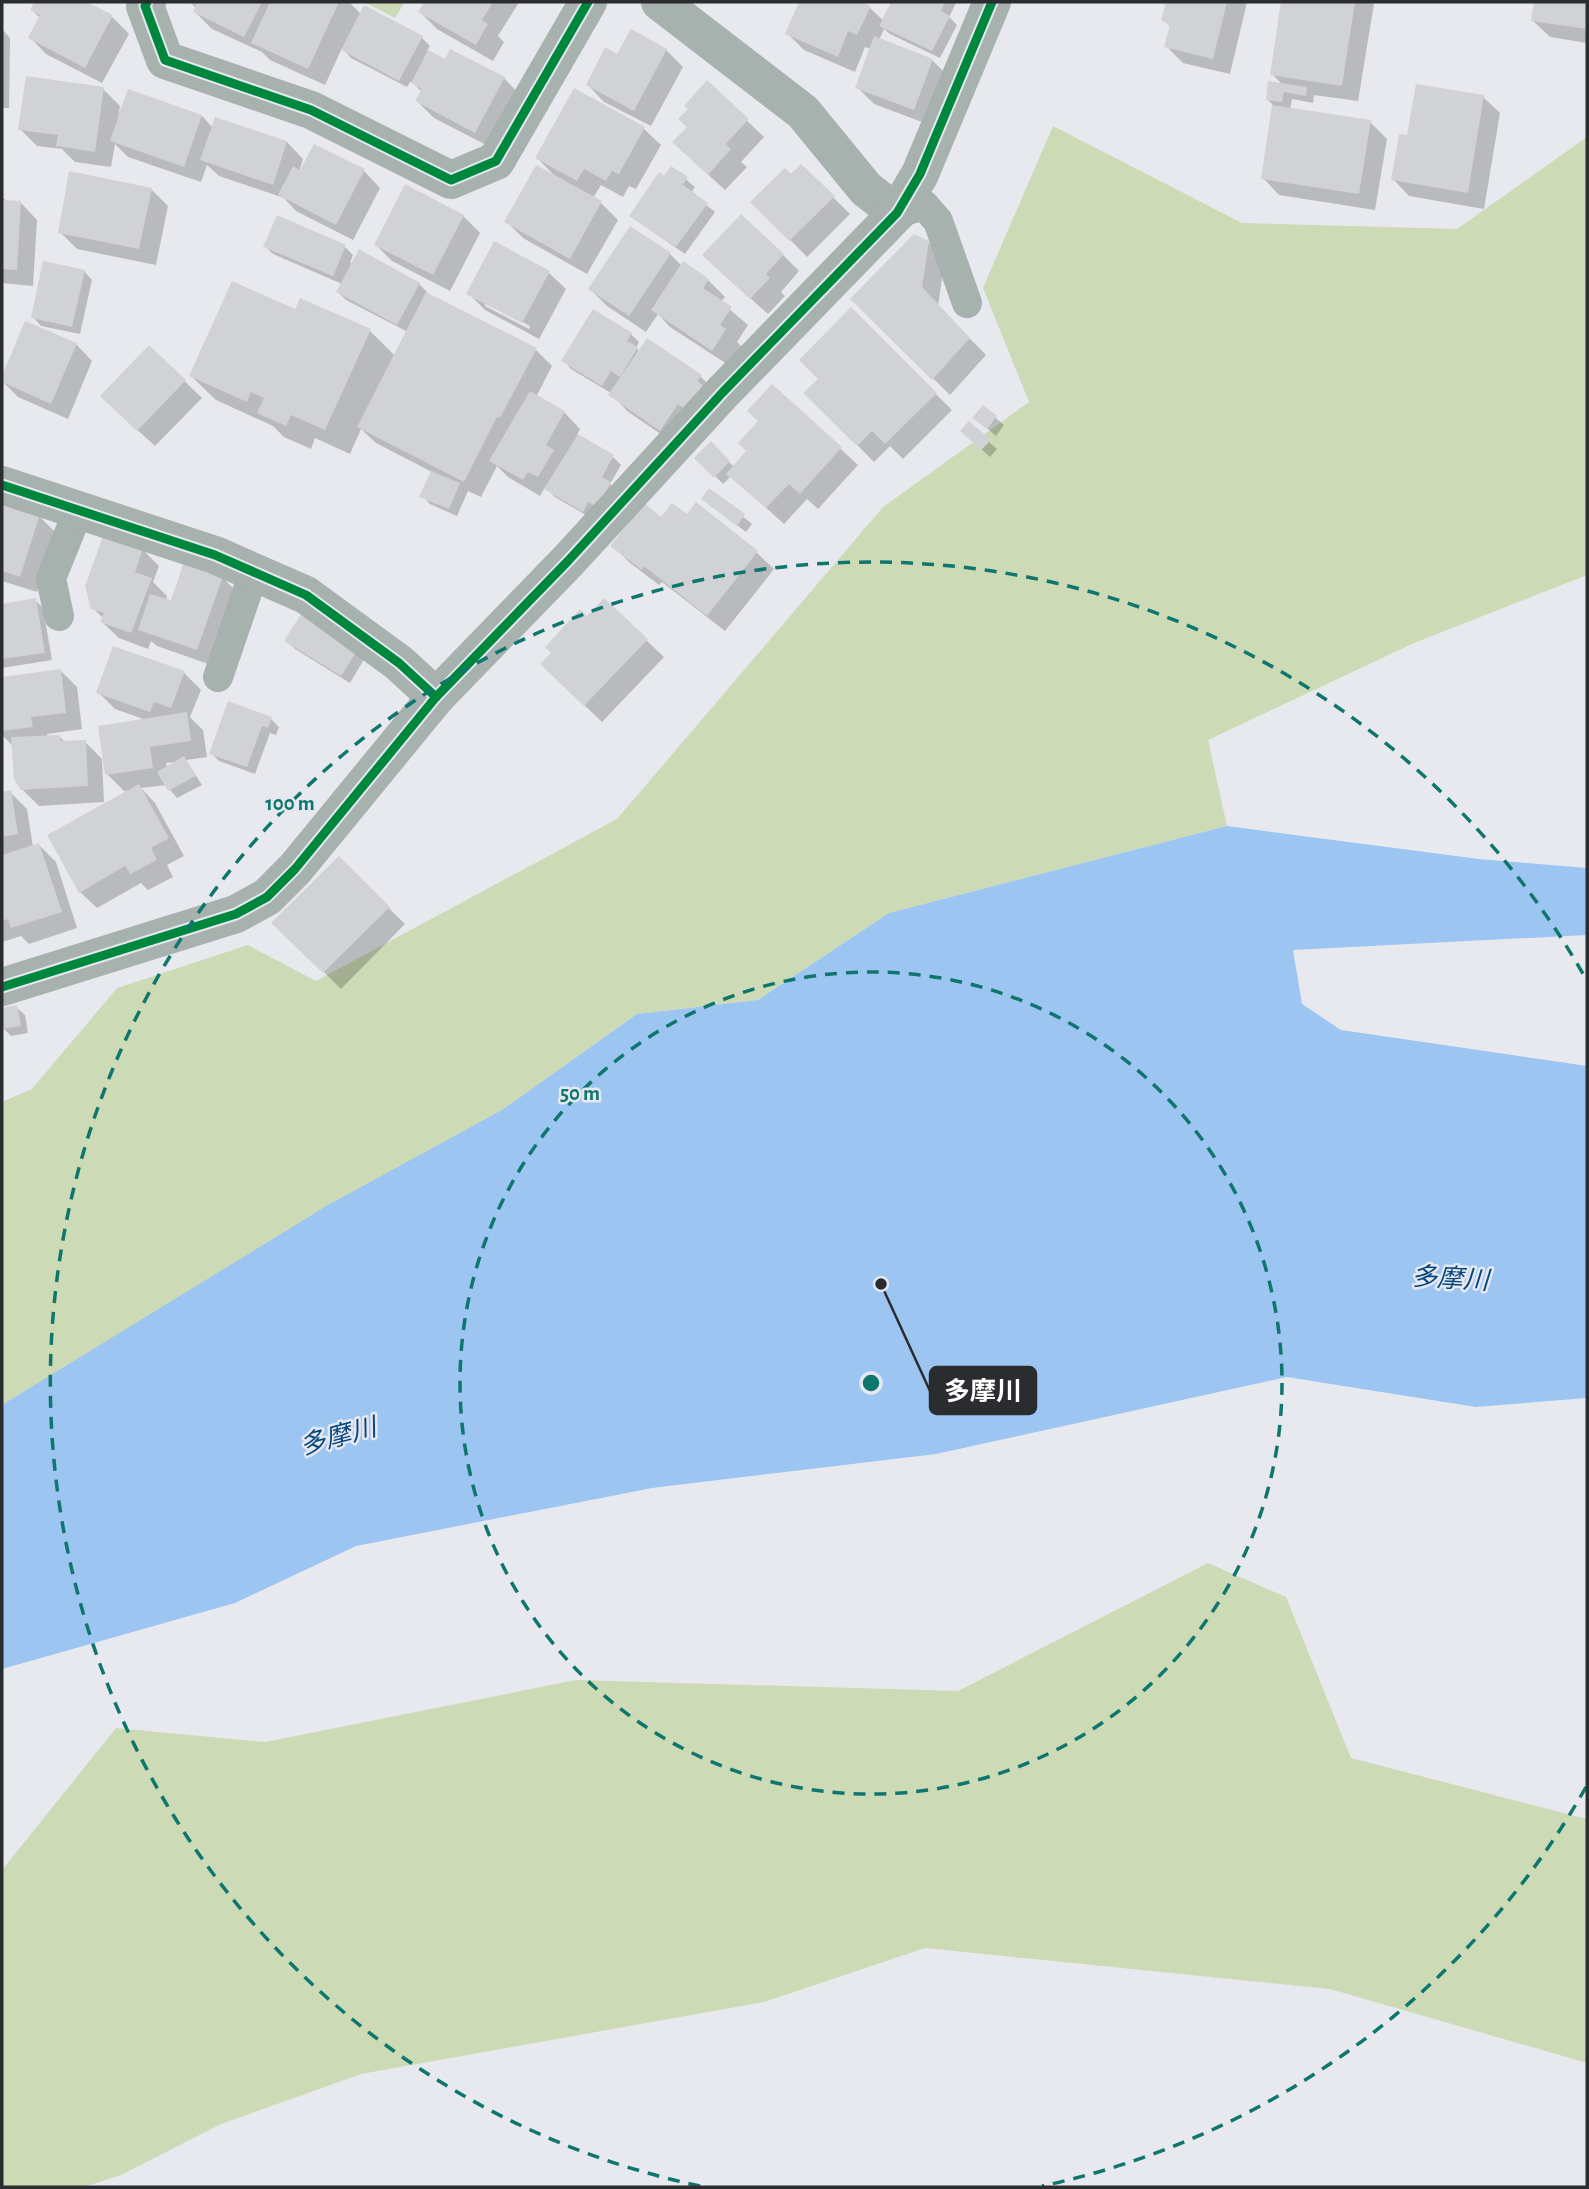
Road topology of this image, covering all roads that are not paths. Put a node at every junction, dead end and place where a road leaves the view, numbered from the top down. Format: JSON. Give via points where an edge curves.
{"nodes":[{"id":1,"x":147,"y":2,"type":"edge"},
{"id":2,"x":587,"y":2,"type":"edge"},
{"id":3,"x":660,"y":2,"type":"edge"},
{"id":4,"x":992,"y":2,"type":"edge"},
{"id":5,"x":897,"y":213,"type":"junction"},
{"id":6,"x":967,"y":303,"type":"dead end"},
{"id":7,"x":2,"y":485,"type":"edge"},
{"id":8,"x":79,"y":509,"type":"junction"},
{"id":9,"x":254,"y":572,"type":"junction"},
{"id":10,"x":60,"y":616,"type":"dead end"},
{"id":11,"x":218,"y":677,"type":"dead end"},
{"id":12,"x":436,"y":697,"type":"junction"},
{"id":13,"x":2,"y":987,"type":"edge"}],
"edges":[{"from":1,"to":2,"type":"street","via":[[165,60],[311,110],[451,180],[496,161]]},
{"from":3,"to":5,"type":"street","via":[[803,112],[866,190]]},
{"from":4,"to":5,"type":"street","via":[[920,174]]},
{"from":5,"to":6,"type":"lane","via":[[924,205],[938,221]]},
{"from":5,"to":12,"type":"street"},
{"from":7,"to":8,"type":"street"},
{"from":8,"to":9,"type":"street"},
{"from":8,"to":10,"type":"lane","via":[[51,578]]},
{"from":9,"to":11,"type":"lane"},
{"from":9,"to":12,"type":"street","via":[[306,595],[399,663]]},
{"from":12,"to":13,"type":"street","via":[[267,897],[236,915]]}]}
